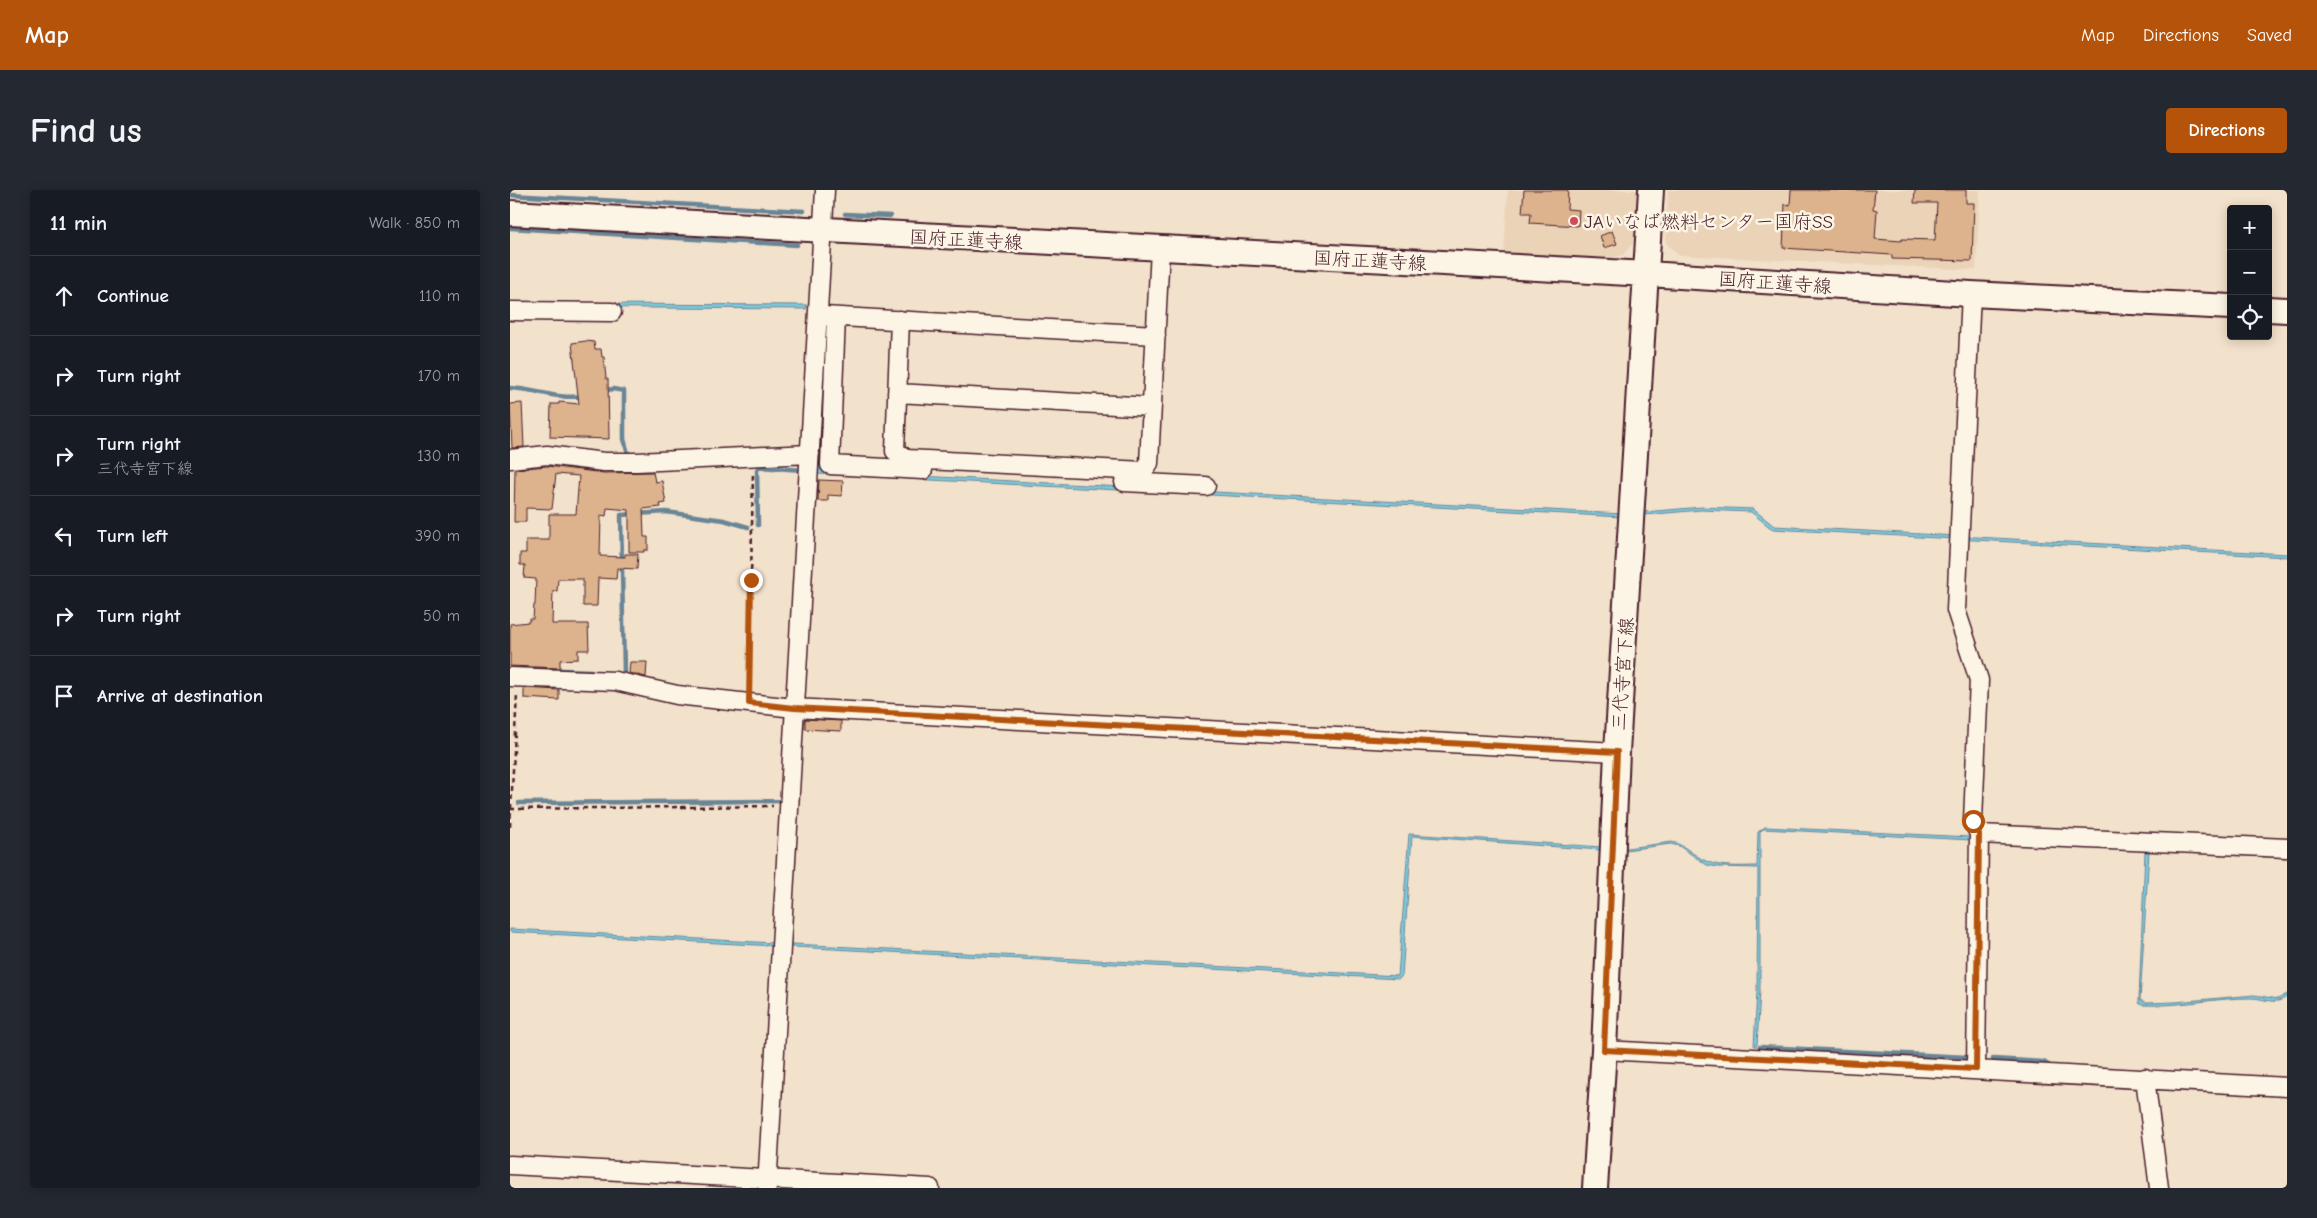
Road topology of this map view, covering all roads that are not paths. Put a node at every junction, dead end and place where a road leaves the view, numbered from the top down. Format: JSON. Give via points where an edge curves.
{"nodes":[{"id":1,"x":825,"y":190,"type":"edge"},
{"id":2,"x":1651,"y":190,"type":"edge"},
{"id":3,"x":510,"y":213,"type":"edge"},
{"id":4,"x":823,"y":231,"type":"junction"},
{"id":5,"x":1160,"y":249,"type":"junction"},
{"id":6,"x":1647,"y":274,"type":"junction"},
{"id":7,"x":1971,"y":294,"type":"junction"},
{"id":8,"x":2227,"y":307,"type":"edge"},
{"id":9,"x":2272,"y":309,"type":"edge"},
{"id":10,"x":2287,"y":310,"type":"edge"},
{"id":11,"x":510,"y":311,"type":"edge"},
{"id":12,"x":612,"y":312,"type":"dead end"},
{"id":13,"x":819,"y":316,"type":"junction"},
{"id":14,"x":836,"y":317,"type":"junction"},
{"id":15,"x":900,"y":320,"type":"junction"},
{"id":16,"x":1156,"y":334,"type":"junction"},
{"id":17,"x":897,"y":393,"type":"junction"},
{"id":18,"x":1152,"y":407,"type":"junction"},
{"id":19,"x":810,"y":454,"type":"junction"},
{"id":20,"x":510,"y":459,"type":"edge"},
{"id":21,"x":1206,"y":486,"type":"dead end"},
{"id":22,"x":514,"y":677,"type":"edge"},
{"id":23,"x":794,"y":708,"type":"junction"},
{"id":24,"x":1617,"y":752,"type":"junction"},
{"id":25,"x":1979,"y":834,"type":"junction"},
{"id":26,"x":2287,"y":848,"type":"edge"},
{"id":27,"x":1604,"y":1050,"type":"junction"},
{"id":28,"x":1976,"y":1069,"type":"junction"},
{"id":29,"x":2145,"y":1078,"type":"junction"},
{"id":30,"x":2287,"y":1087,"type":"edge"},
{"id":31,"x":510,"y":1165,"type":"edge"},
{"id":32,"x":767,"y":1183,"type":"edge"},
{"id":33,"x":930,"y":1188,"type":"edge"},
{"id":34,"x":1595,"y":1188,"type":"edge"},
{"id":35,"x":2158,"y":1188,"type":"edge"}],
"edges":[{"from":1,"to":4,"type":"street"},
{"from":2,"to":6,"type":"main road","name":"三代寺宮下線"},
{"from":3,"to":4,"type":"main road","name":"国府正蓮寺線"},
{"from":4,"to":5,"type":"main road","name":"国府正蓮寺線"},
{"from":4,"to":13,"type":"street"},
{"from":5,"to":6,"type":"main road","name":"国府正蓮寺線"},
{"from":5,"to":16,"type":"street"},
{"from":6,"to":7,"type":"main road","name":"国府正蓮寺線"},
{"from":6,"to":24,"type":"main road","name":"三代寺宮下線"},
{"from":7,"to":8,"type":"main road","name":"国府正蓮寺線"},
{"from":7,"to":25,"type":"street","via":[[1956,610],[1979,680],[1973,821]]},
{"from":9,"to":10,"type":"main road"},
{"from":11,"to":12,"type":"street"},
{"from":13,"to":14,"type":"street"},
{"from":13,"to":19,"type":"street"},
{"from":14,"to":15,"type":"street"},
{"from":14,"to":21,"type":"street","via":[[830,465]]},
{"from":15,"to":16,"type":"street"},
{"from":15,"to":17,"type":"street"},
{"from":16,"to":18,"type":"street"},
{"from":17,"to":18,"type":"street"},
{"from":17,"to":18,"type":"street","via":[[895,451],[907,459],[1015,465],[1144,471],[1149,463]]},
{"from":19,"to":20,"type":"street","via":[[604,462],[547,454]]},
{"from":19,"to":23,"type":"street"},
{"from":22,"to":23,"type":"street","via":[[614,681],[677,695]]},
{"from":23,"to":24,"type":"street"},
{"from":23,"to":32,"type":"street"},
{"from":24,"to":27,"type":"main road","name":"三代寺宮下線"},
{"from":25,"to":26,"type":"street"},
{"from":25,"to":28,"type":"street"},
{"from":27,"to":28,"type":"street"},
{"from":27,"to":34,"type":"main road","name":"三代寺宮下線"},
{"from":28,"to":29,"type":"street"},
{"from":29,"to":30,"type":"street"},
{"from":29,"to":35,"type":"street"},
{"from":31,"to":32,"type":"street"},
{"from":32,"to":33,"type":"street"}]}
